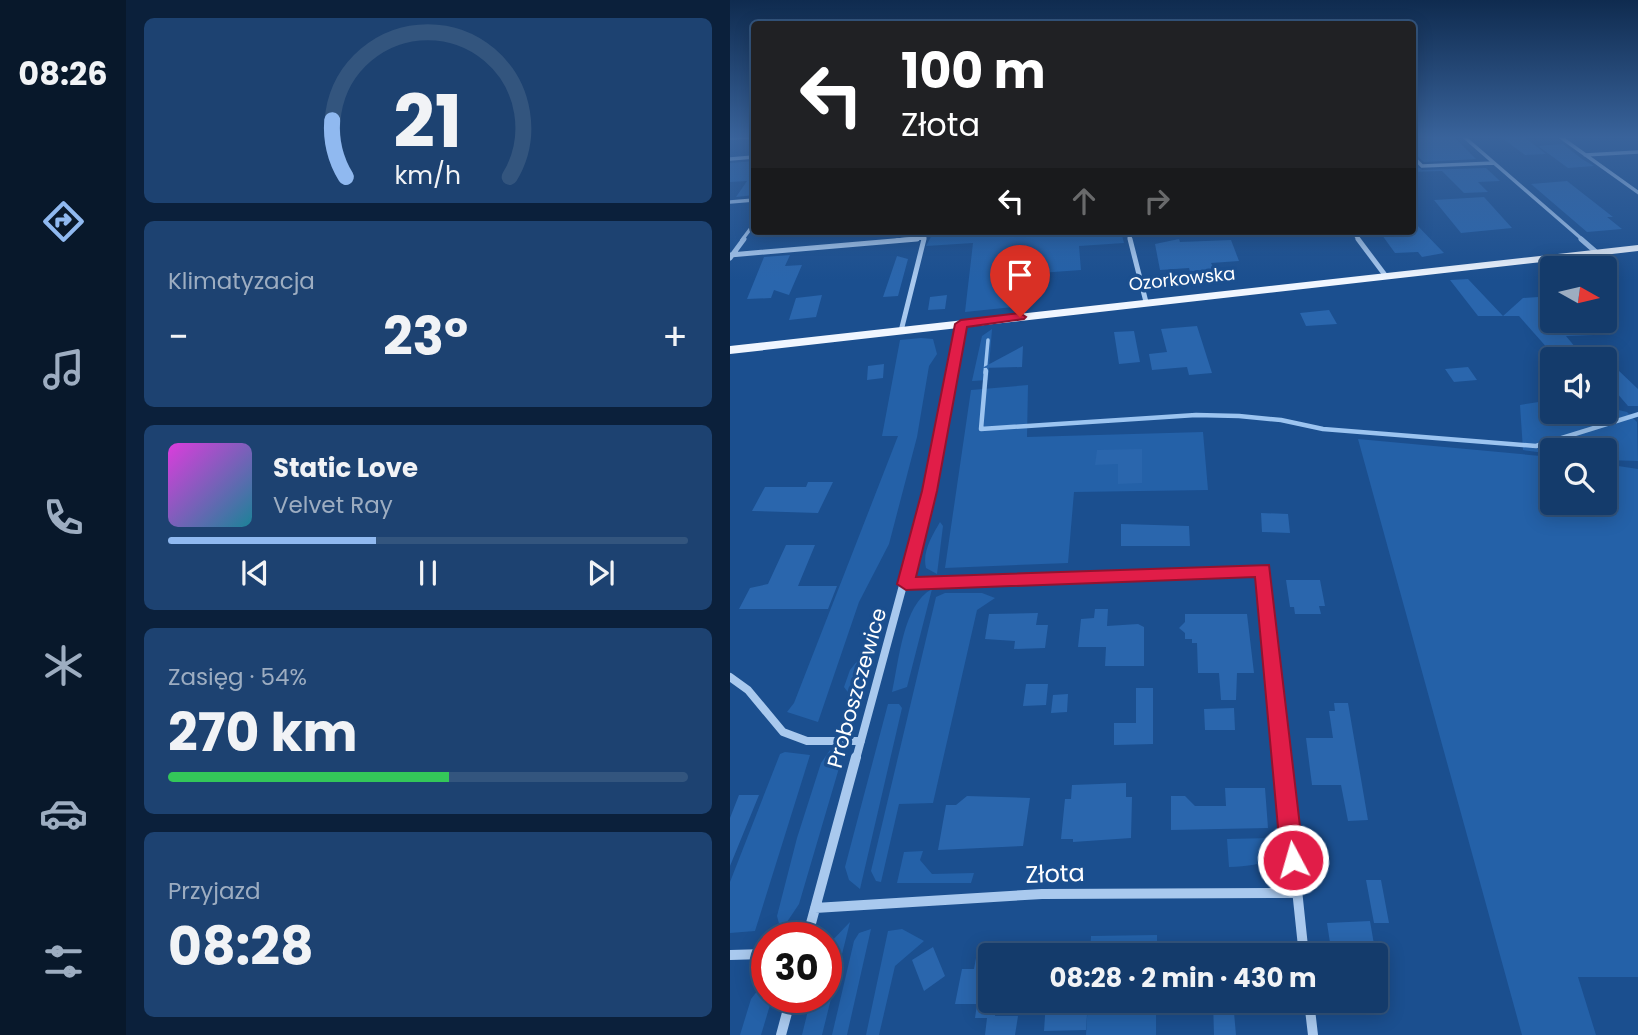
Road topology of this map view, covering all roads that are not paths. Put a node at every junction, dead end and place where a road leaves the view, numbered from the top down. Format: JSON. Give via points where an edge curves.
{"nodes":[{"id":1,"x":1518,"y":184,"type":"edge"},
{"id":2,"x":751,"y":200,"type":"edge"},
{"id":3,"x":730,"y":202,"type":"edge"},
{"id":4,"x":751,"y":228,"type":"edge"},
{"id":5,"x":925,"y":235,"type":"edge"},
{"id":6,"x":1129,"y":235,"type":"edge"},
{"id":7,"x":1355,"y":235,"type":"edge"},
{"id":8,"x":924,"y":238,"type":"junction"},
{"id":9,"x":1638,"y":248,"type":"edge"},
{"id":10,"x":1596,"y":253,"type":"junction"},
{"id":11,"x":731,"y":256,"type":"edge"},
{"id":12,"x":1385,"y":275,"type":"junction"},
{"id":13,"x":1146,"y":302,"type":"junction"},
{"id":14,"x":961,"y":324,"type":"junction"},
{"id":15,"x":901,"y":331,"type":"junction"},
{"id":16,"x":730,"y":350,"type":"edge"},
{"id":17,"x":906,"y":584,"type":"junction"},
{"id":18,"x":730,"y":677,"type":"edge"},
{"id":19,"x":861,"y":741,"type":"junction"},
{"id":20,"x":1296,"y":893,"type":"junction"},
{"id":21,"x":815,"y":908,"type":"junction"},
{"id":22,"x":811,"y":922,"type":"edge"},
{"id":23,"x":1302,"y":943,"type":"edge"},
{"id":24,"x":751,"y":955,"type":"edge"},
{"id":25,"x":730,"y":956,"type":"edge"},
{"id":26,"x":787,"y":1013,"type":"edge"},
{"id":27,"x":1310,"y":1013,"type":"edge"},
{"id":28,"x":781,"y":1035,"type":"edge"},
{"id":29,"x":1313,"y":1035,"type":"edge"}],
"edges":[{"from":1,"to":10,"type":"street"},
{"from":2,"to":3,"type":"street"},
{"from":4,"to":11,"type":"street"},
{"from":5,"to":8,"type":"street"},
{"from":6,"to":13,"type":"street"},
{"from":7,"to":12,"type":"street"},
{"from":8,"to":11,"type":"street"},
{"from":8,"to":15,"type":"street"},
{"from":9,"to":10,"type":"main road","name":"Ozorkowska"},
{"from":10,"to":12,"type":"main road","name":"Ozorkowska"},
{"from":12,"to":13,"type":"main road","name":"Ozorkowska"},
{"from":13,"to":14,"type":"main road","name":"Ozorkowska"},
{"from":14,"to":15,"type":"main road","name":"Ozorkowska"},
{"from":14,"to":17,"type":"street","name":"Proboszczewice","via":[[930,491]]},
{"from":15,"to":16,"type":"main road","name":"Ozorkowska"},
{"from":17,"to":19,"type":"street","name":"Proboszczewice"},
{"from":17,"to":20,"type":"street","via":[[1263,570]]},
{"from":18,"to":19,"type":"street","via":[[748,690],[783,732],[807,741]]},
{"from":19,"to":21,"type":"street","name":"Proboszczewice"},
{"from":20,"to":21,"type":"street","name":"Złota","via":[[1042,894]]},
{"from":20,"to":23,"type":"street"},
{"from":21,"to":22,"type":"street","name":"Proboszczewice"},
{"from":24,"to":25,"type":"street"},
{"from":26,"to":28,"type":"street"},
{"from":27,"to":29,"type":"street"}]}
